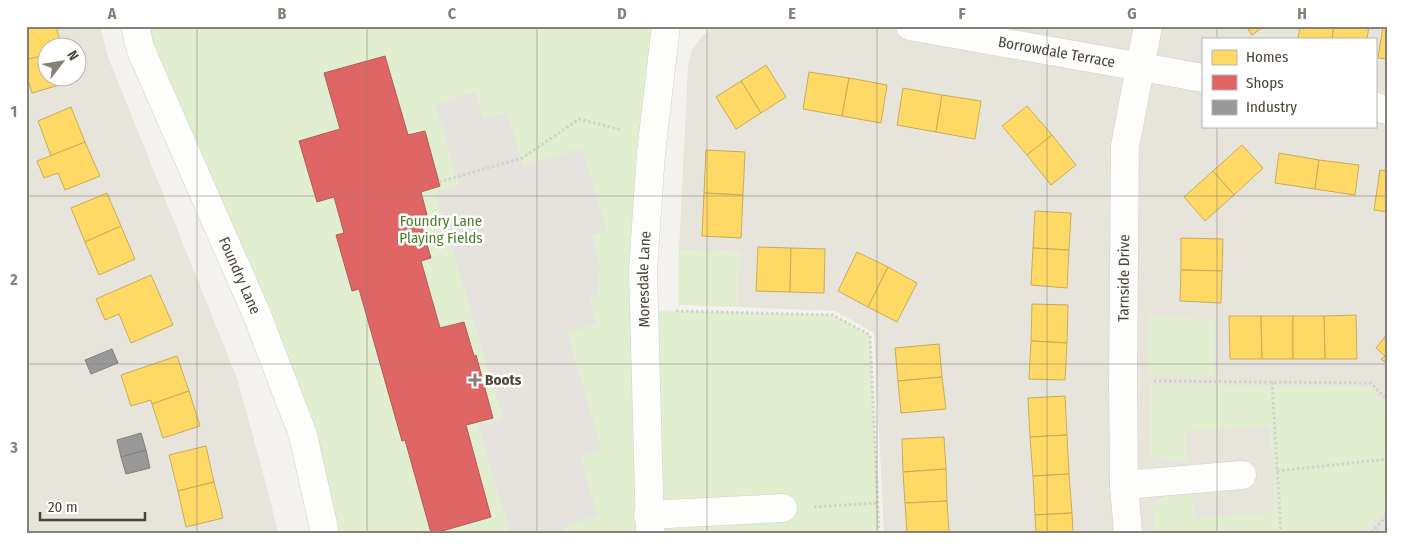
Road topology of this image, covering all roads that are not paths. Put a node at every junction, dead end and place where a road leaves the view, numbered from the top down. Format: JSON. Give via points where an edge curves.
{"nodes":[{"id":1,"x":135,"y":26,"type":"edge"},
{"id":2,"x":666,"y":26,"type":"edge"},
{"id":3,"x":910,"y":26,"type":"edge"},
{"id":4,"x":1148,"y":26,"type":"edge"},
{"id":5,"x":1140,"y":67,"type":"junction"},
{"id":6,"x":1202,"y":78,"type":"edge"},
{"id":7,"x":1242,"y":475,"type":"road end"},
{"id":8,"x":1124,"y":485,"type":"junction"},
{"id":9,"x":783,"y":508,"type":"road end"},
{"id":10,"x":649,"y":524,"type":"edge"},
{"id":11,"x":325,"y":533,"type":"edge"},
{"id":12,"x":1128,"y":533,"type":"edge"}],
"edges":[{"from":1,"to":11,"type":"street","name":"Foundry Lane","via":[[140,48],[257,315],[303,435]]},
{"from":2,"to":10,"type":"street","name":"Moresdale Lane","via":[[643,270]]},
{"from":3,"to":5,"type":"street","name":"Borrowdale Terrace"},
{"from":4,"to":5,"type":"street","name":"Tarnside Drive"},
{"from":5,"to":6,"type":"street","name":"Borrowdale Terrace"},
{"from":5,"to":8,"type":"street","name":"Tarnside Drive","via":[[1126,146]]},
{"from":7,"to":8,"type":"street"},
{"from":8,"to":12,"type":"street","name":"Tarnside Drive"},
{"from":9,"to":10,"type":"street"}]}
